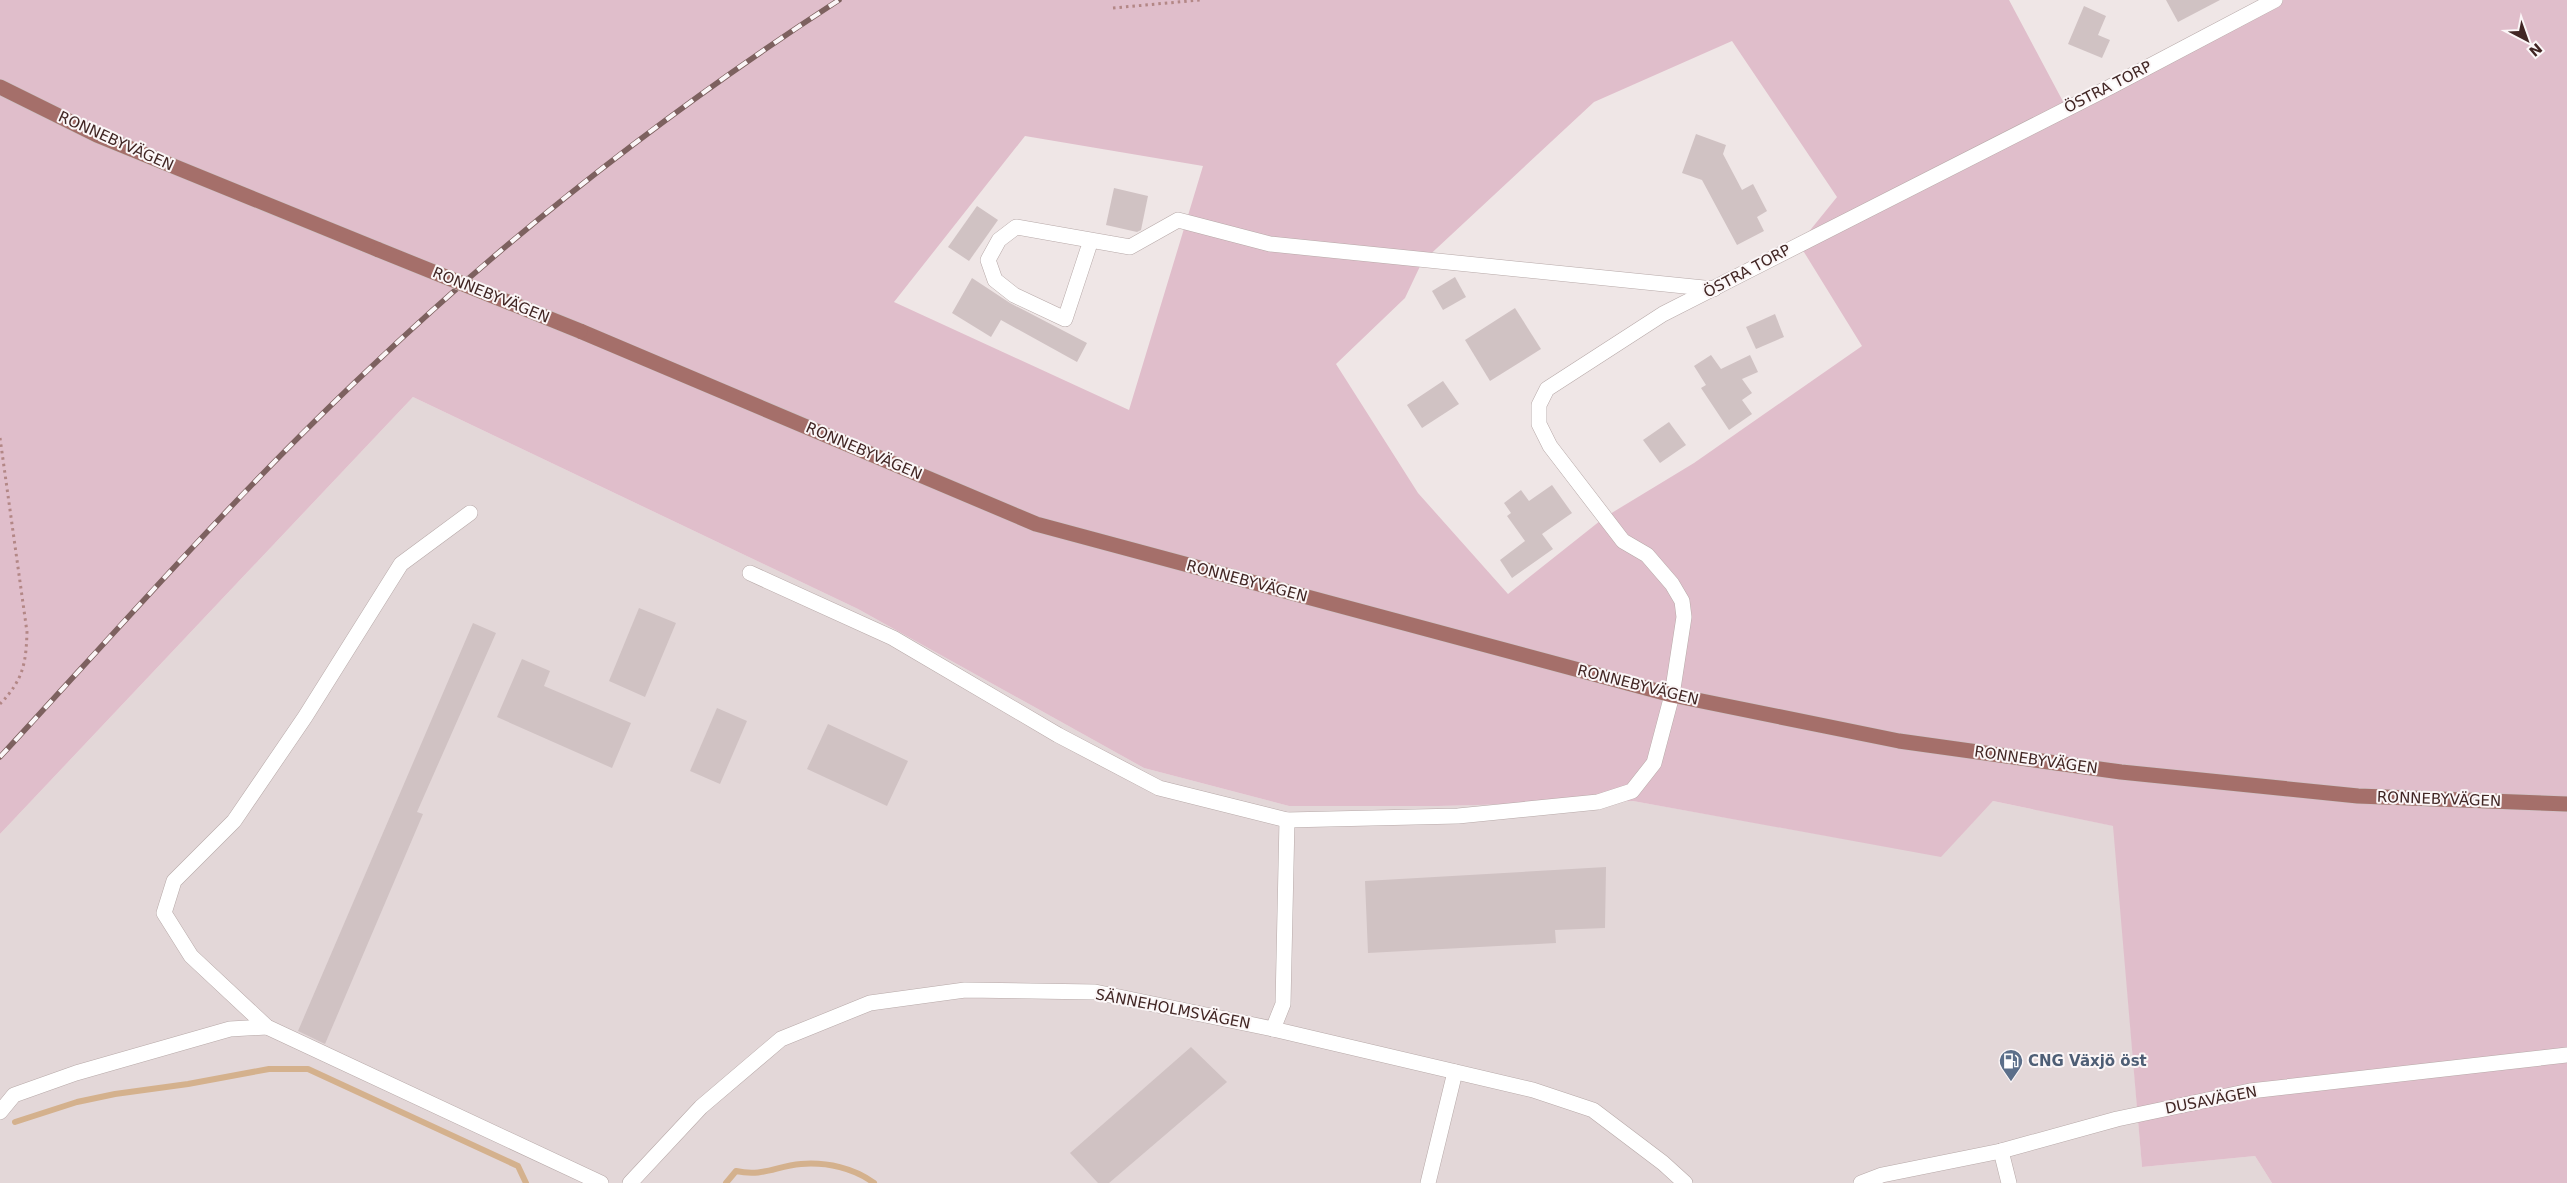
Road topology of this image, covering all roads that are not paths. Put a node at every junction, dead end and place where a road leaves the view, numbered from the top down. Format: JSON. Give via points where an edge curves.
{"nodes":[{"id":1,"x":2275,"y":0,"type":"edge"},
{"id":2,"x":0,"y":86,"type":"edge"},
{"id":3,"x":1091,"y":240,"type":"junction"},
{"id":4,"x":1714,"y":289,"type":"junction"},
{"id":5,"x":470,"y":513,"type":"dead end"},
{"id":6,"x":750,"y":573,"type":"dead end"},
{"id":7,"x":1672,"y":695,"type":"junction"},
{"id":8,"x":2567,"y":804,"type":"edge"},
{"id":9,"x":1287,"y":820,"type":"junction"},
{"id":10,"x":267,"y":1026,"type":"junction"},
{"id":11,"x":1273,"y":1029,"type":"junction"},
{"id":12,"x":2567,"y":1055,"type":"edge"},
{"id":13,"x":1455,"y":1072,"type":"junction"},
{"id":14,"x":7,"y":1093,"type":"edge"},
{"id":15,"x":0,"y":1112,"type":"edge"},
{"id":16,"x":2001,"y":1151,"type":"junction"},
{"id":17,"x":601,"y":1183,"type":"edge"},
{"id":18,"x":630,"y":1183,"type":"edge"},
{"id":19,"x":1428,"y":1183,"type":"edge"},
{"id":20,"x":1685,"y":1183,"type":"edge"},
{"id":21,"x":1861,"y":1183,"type":"edge"},
{"id":22,"x":2009,"y":1183,"type":"edge"}],
"edges":[{"from":1,"to":4,"type":"street","name":"ÖSTRA TORP"},
{"from":2,"to":7,"type":"main road","name":"RONNEBYVÄGEN","bridge":true,"via":[[98,135],[580,331],[1036,524]]},
{"from":3,"to":3,"type":"street","via":[[1016,227],[999,240],[988,260],[995,280],[1014,296],[1065,319]]},
{"from":3,"to":4,"type":"street","via":[[1130,246],[1178,220],[1270,244]]},
{"from":4,"to":7,"type":"street","name":"ÖSTRA TORP","via":[[1663,314],[1547,389],[1539,405],[1539,424],[1550,446],[1623,541],[1647,556],[1672,584],[1682,601],[1684,617]]},
{"from":5,"to":10,"type":"street","via":[[401,564],[305,717],[234,821],[174,881],[164,913],[190,956]]},
{"from":6,"to":9,"type":"street","name":"ÖSTRA TORP","via":[[893,638],[1058,735],[1159,788]]},
{"from":7,"to":8,"type":"main road","name":"RONNEBYVÄGEN","via":[[1899,741],[2120,772],[2358,796]]},
{"from":7,"to":9,"type":"street","name":"ÖSTRA TORP","via":[[1654,763],[1632,791],[1598,802],[1458,816]]},
{"from":9,"to":11,"type":"street","via":[[1283,1004]]},
{"from":10,"to":14,"type":"street","via":[[230,1029],[163,1046]]},
{"from":10,"to":17,"type":"street"},
{"from":11,"to":13,"type":"street","name":"SÄNNEHOLMSVÄGEN"},
{"from":11,"to":18,"type":"street","name":"SÄNNEHOLMSVÄGEN","via":[[1095,992],[965,990],[870,1003],[781,1039],[701,1107]]},
{"from":12,"to":16,"type":"street","name":"DUSAVÄGEN","via":[[2250,1091],[2117,1119]]},
{"from":13,"to":19,"type":"street"},
{"from":13,"to":20,"type":"street","name":"SÄNNEHOLMSVÄGEN","via":[[1534,1090],[1593,1110]]},
{"from":14,"to":15,"type":"street"},
{"from":16,"to":21,"type":"street","name":"DUSAVÄGEN","via":[[1882,1175]]},
{"from":16,"to":22,"type":"street"}]}
